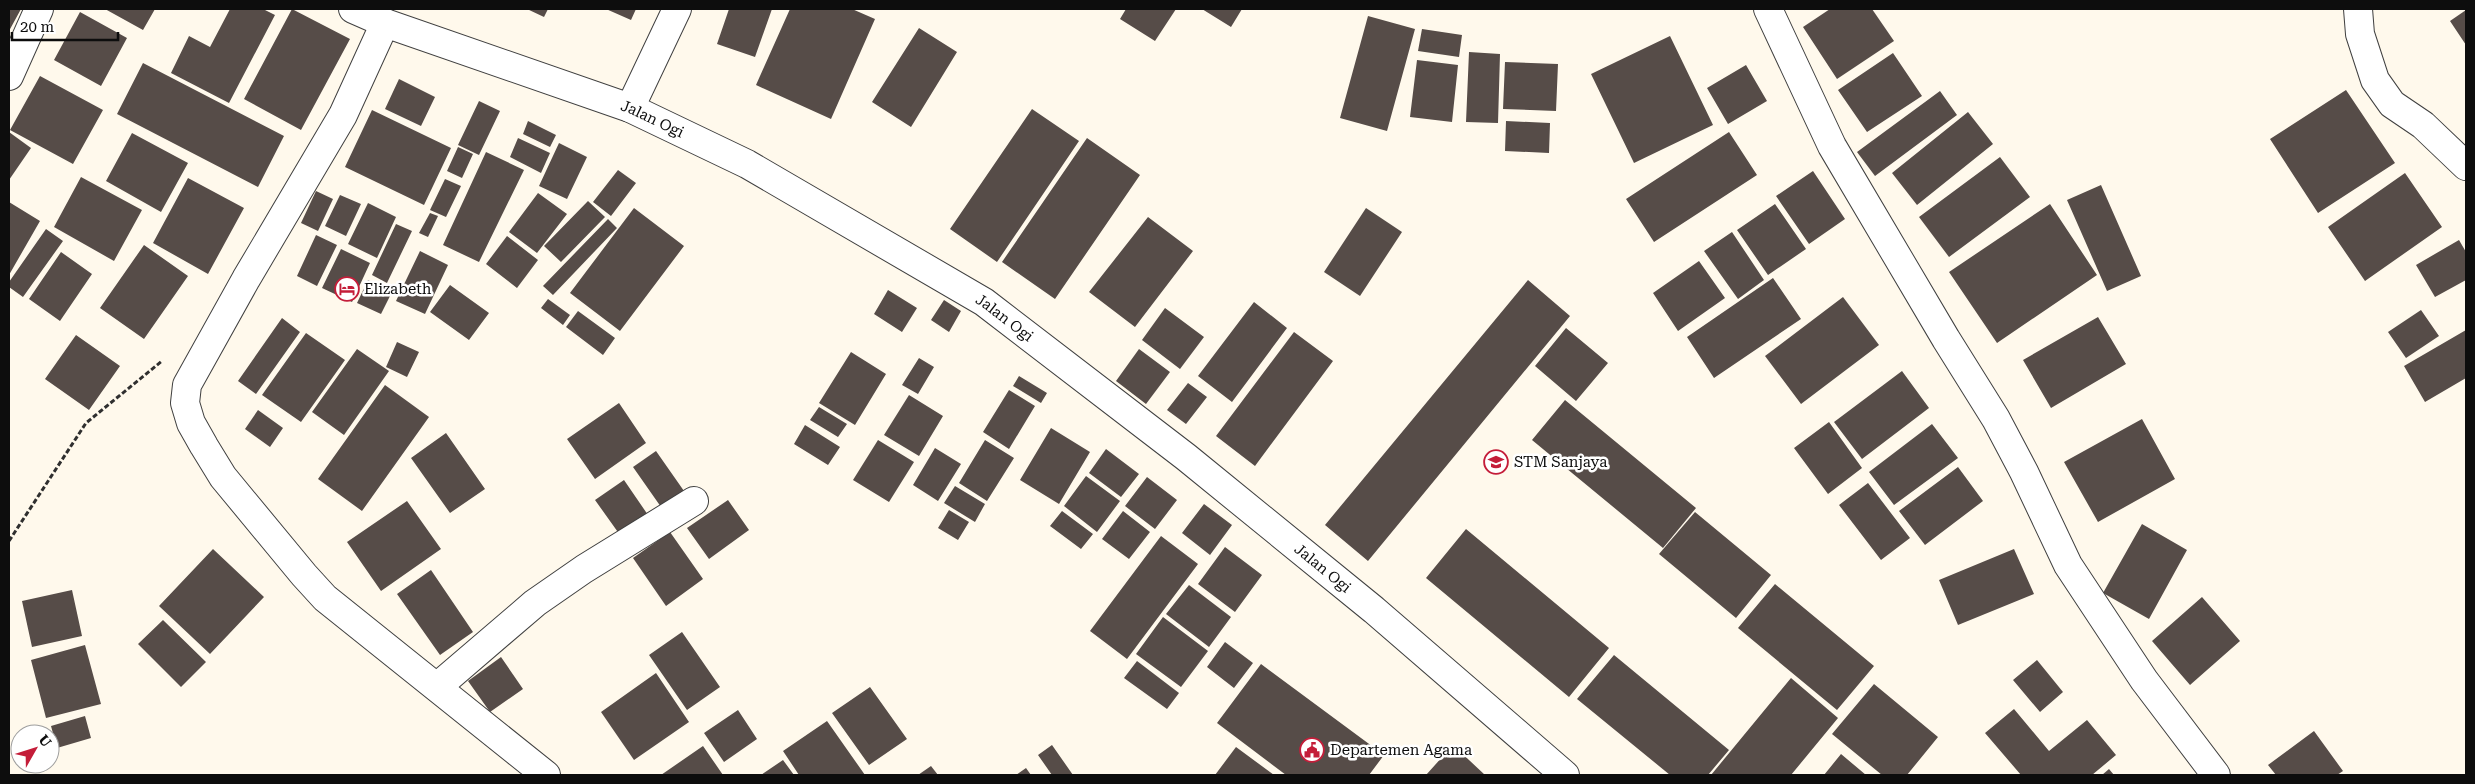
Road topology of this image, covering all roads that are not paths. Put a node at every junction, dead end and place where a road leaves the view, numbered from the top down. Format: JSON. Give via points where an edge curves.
{"nodes":[{"id":1,"x":39,"y":9,"type":"edge"},
{"id":2,"x":353,"y":9,"type":"edge"},
{"id":3,"x":677,"y":9,"type":"edge"},
{"id":4,"x":1768,"y":9,"type":"edge"},
{"id":5,"x":2358,"y":9,"type":"edge"},
{"id":6,"x":385,"y":23,"type":"junction"},
{"id":7,"x":9,"y":76,"type":"edge"},
{"id":8,"x":630,"y":108,"type":"junction"},
{"id":9,"x":2466,"y":166,"type":"edge"},
{"id":10,"x":694,"y":501,"type":"dead end"},
{"id":11,"x":437,"y":687,"type":"junction"},
{"id":12,"x":546,"y":775,"type":"edge"},
{"id":13,"x":1565,"y":775,"type":"edge"},
{"id":14,"x":2216,"y":775,"type":"edge"}],
"edges":[{"from":1,"to":7,"type":"street"},
{"from":2,"to":6,"type":"street","name":"Jalan Ogi"},
{"from":3,"to":8,"type":"street"},
{"from":4,"to":14,"type":"street","via":[[1832,146],[1996,419],[2068,565],[2144,680]]},
{"from":5,"to":9,"type":"street","via":[[2360,34],[2375,80],[2392,104],[2422,125]]},
{"from":6,"to":8,"type":"street","name":"Jalan Ogi"},
{"from":6,"to":11,"type":"street","via":[[343,114],[187,385],[185,403],[191,423],[223,477],[304,575],[325,598]]},
{"from":8,"to":13,"type":"street","name":"Jalan Ogi","via":[[747,164],[984,302],[1186,457],[1374,610]]},
{"from":10,"to":11,"type":"street","via":[[535,603]]},
{"from":11,"to":12,"type":"street"}]}
